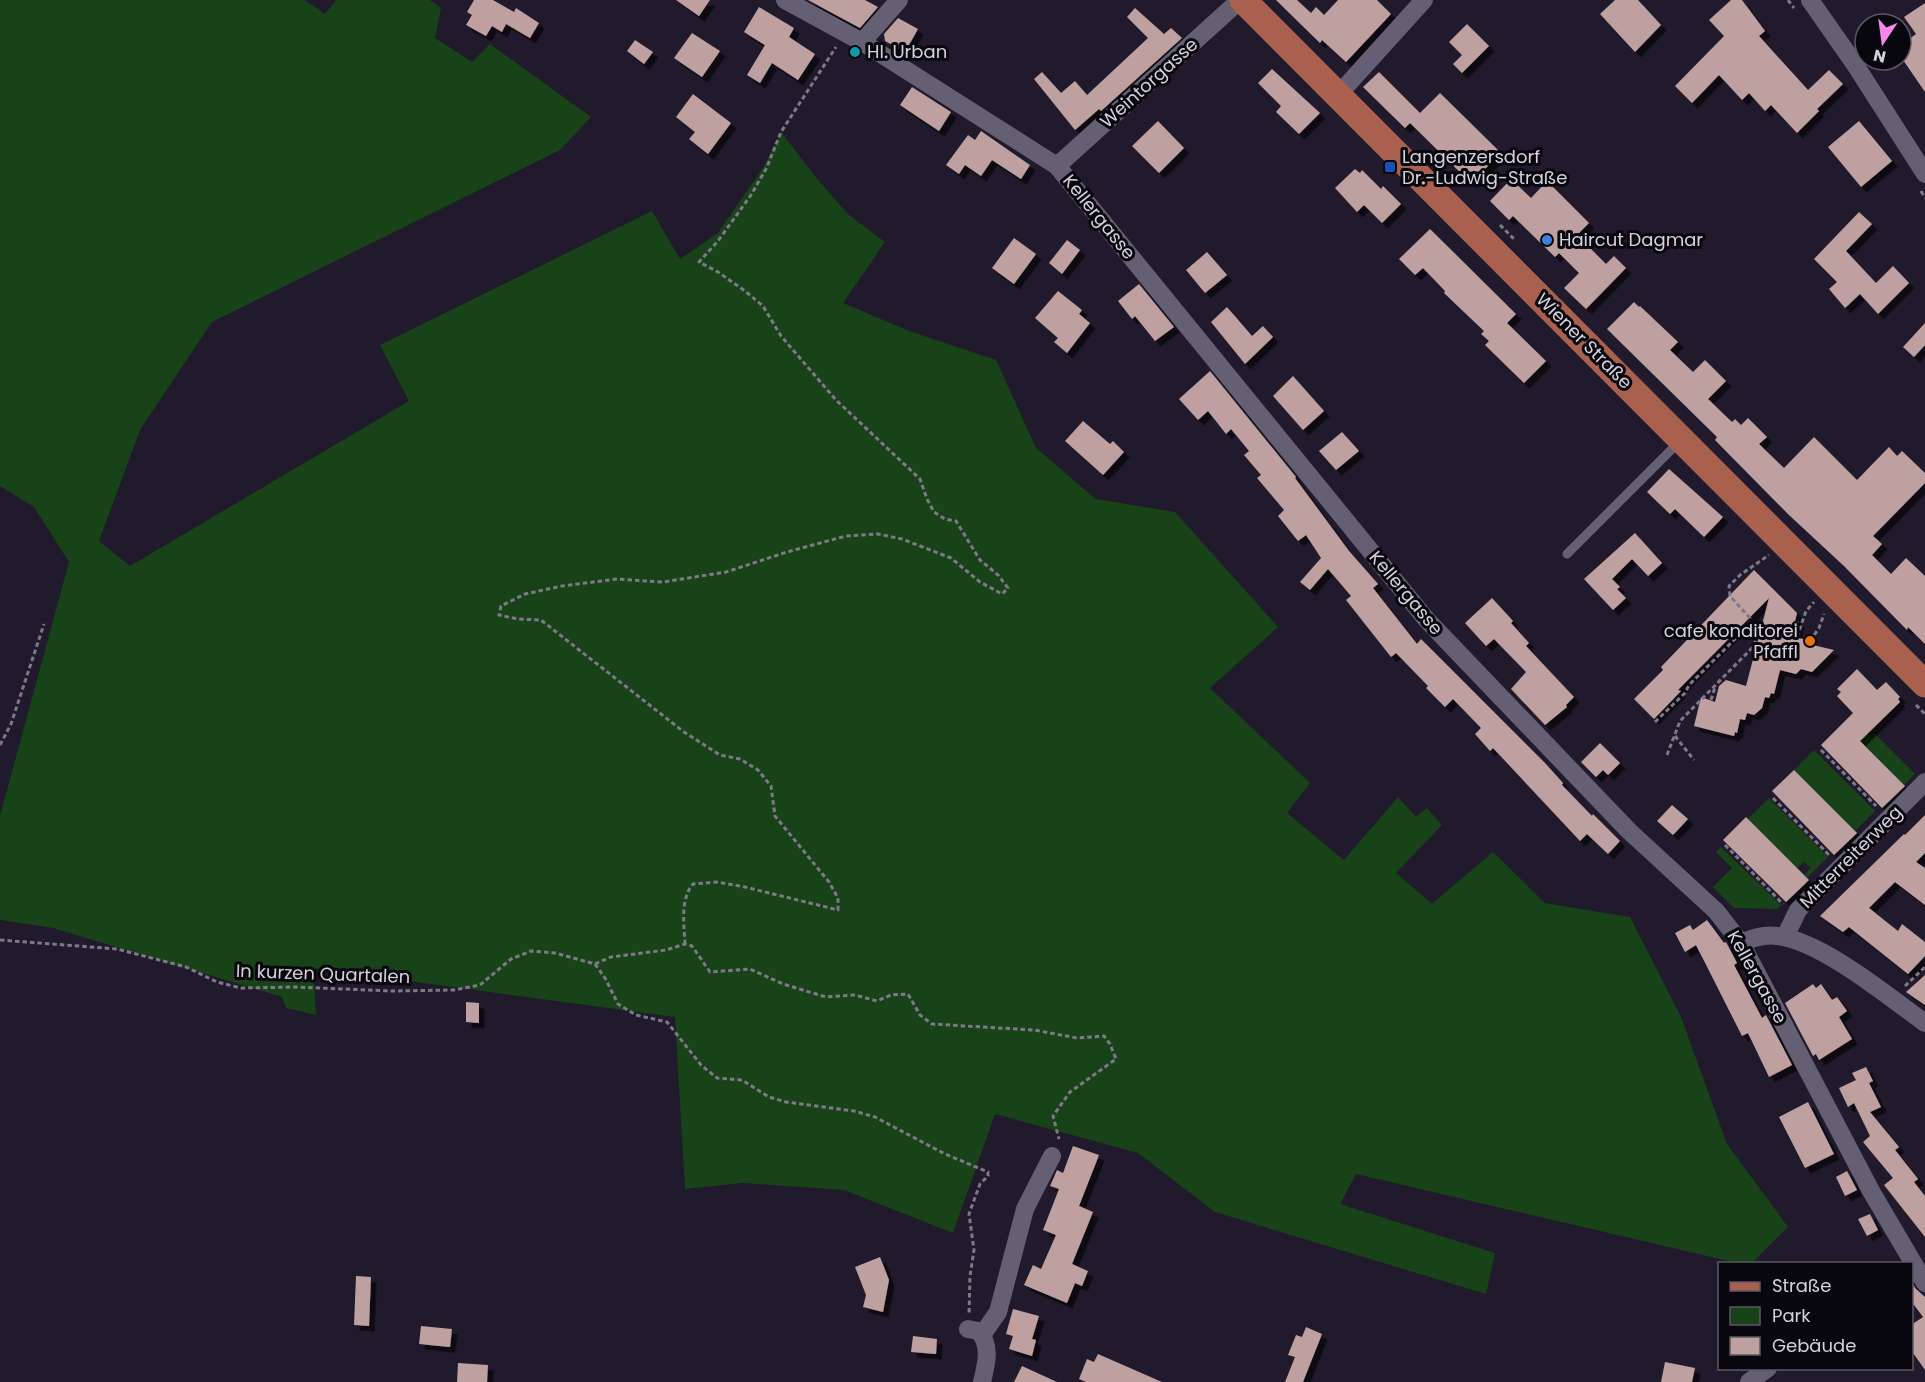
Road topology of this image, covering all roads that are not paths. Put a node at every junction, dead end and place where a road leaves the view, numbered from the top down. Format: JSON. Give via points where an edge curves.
{"nodes":[{"id":1,"x":785,"y":0,"type":"edge"},
{"id":2,"x":899,"y":0,"type":"edge"},
{"id":3,"x":1241,"y":0,"type":"edge"},
{"id":4,"x":1424,"y":0,"type":"edge"},
{"id":5,"x":1810,"y":0,"type":"edge"},
{"id":6,"x":862,"y":42,"type":"junction"},
{"id":7,"x":1338,"y":95,"type":"junction"},
{"id":8,"x":1057,"y":166,"type":"junction"},
{"id":9,"x":1925,"y":174,"type":"edge"},
{"id":10,"x":1682,"y":439,"type":"junction"},
{"id":11,"x":1567,"y":554,"type":"dead end"},
{"id":12,"x":1925,"y":684,"type":"edge"},
{"id":13,"x":1925,"y":782,"type":"edge"},
{"id":14,"x":1785,"y":937,"type":"junction"},
{"id":15,"x":1741,"y":943,"type":"junction"},
{"id":16,"x":1925,"y":1023,"type":"edge"},
{"id":17,"x":1052,"y":1156,"type":"road end"},
{"id":18,"x":1908,"y":1262,"type":"edge"},
{"id":19,"x":1913,"y":1268,"type":"edge"},
{"id":20,"x":1925,"y":1283,"type":"edge"},
{"id":21,"x":1765,"y":1370,"type":"edge"},
{"id":22,"x":982,"y":1382,"type":"edge"},
{"id":23,"x":1749,"y":1382,"type":"edge"}],
"edges":[{"from":1,"to":6,"type":"street","name":"Kellergasse"},
{"from":2,"to":6,"type":"street"},
{"from":3,"to":7,"type":"main road","name":"Wiener Straße"},
{"from":3,"to":8,"type":"street","name":"Weintorgasse"},
{"from":4,"to":7,"type":"street"},
{"from":5,"to":9,"type":"street"},
{"from":6,"to":8,"type":"street","name":"Kellergasse"},
{"from":7,"to":10,"type":"main road","name":"Wiener Straße"},
{"from":8,"to":15,"type":"street","name":"Kellergasse","via":[[1426,619],[1629,831],[1716,911]]},
{"from":10,"to":11,"type":"lane"},
{"from":10,"to":12,"type":"main road","name":"Wiener Straße"},
{"from":13,"to":14,"type":"street","name":"Mitterreiterweg","via":[[1794,915]]},
{"from":14,"to":15,"type":"street","via":[[1763,936]]},
{"from":14,"to":16,"type":"street","via":[[1829,956]]},
{"from":15,"to":18,"type":"street","name":"Kellergasse"},
{"from":17,"to":22,"type":"street","via":[[1025,1209],[998,1312],[975,1332],[987,1362]]},
{"from":19,"to":20,"type":"street","name":"Kellergasse"},
{"from":21,"to":23,"type":"street"}]}
